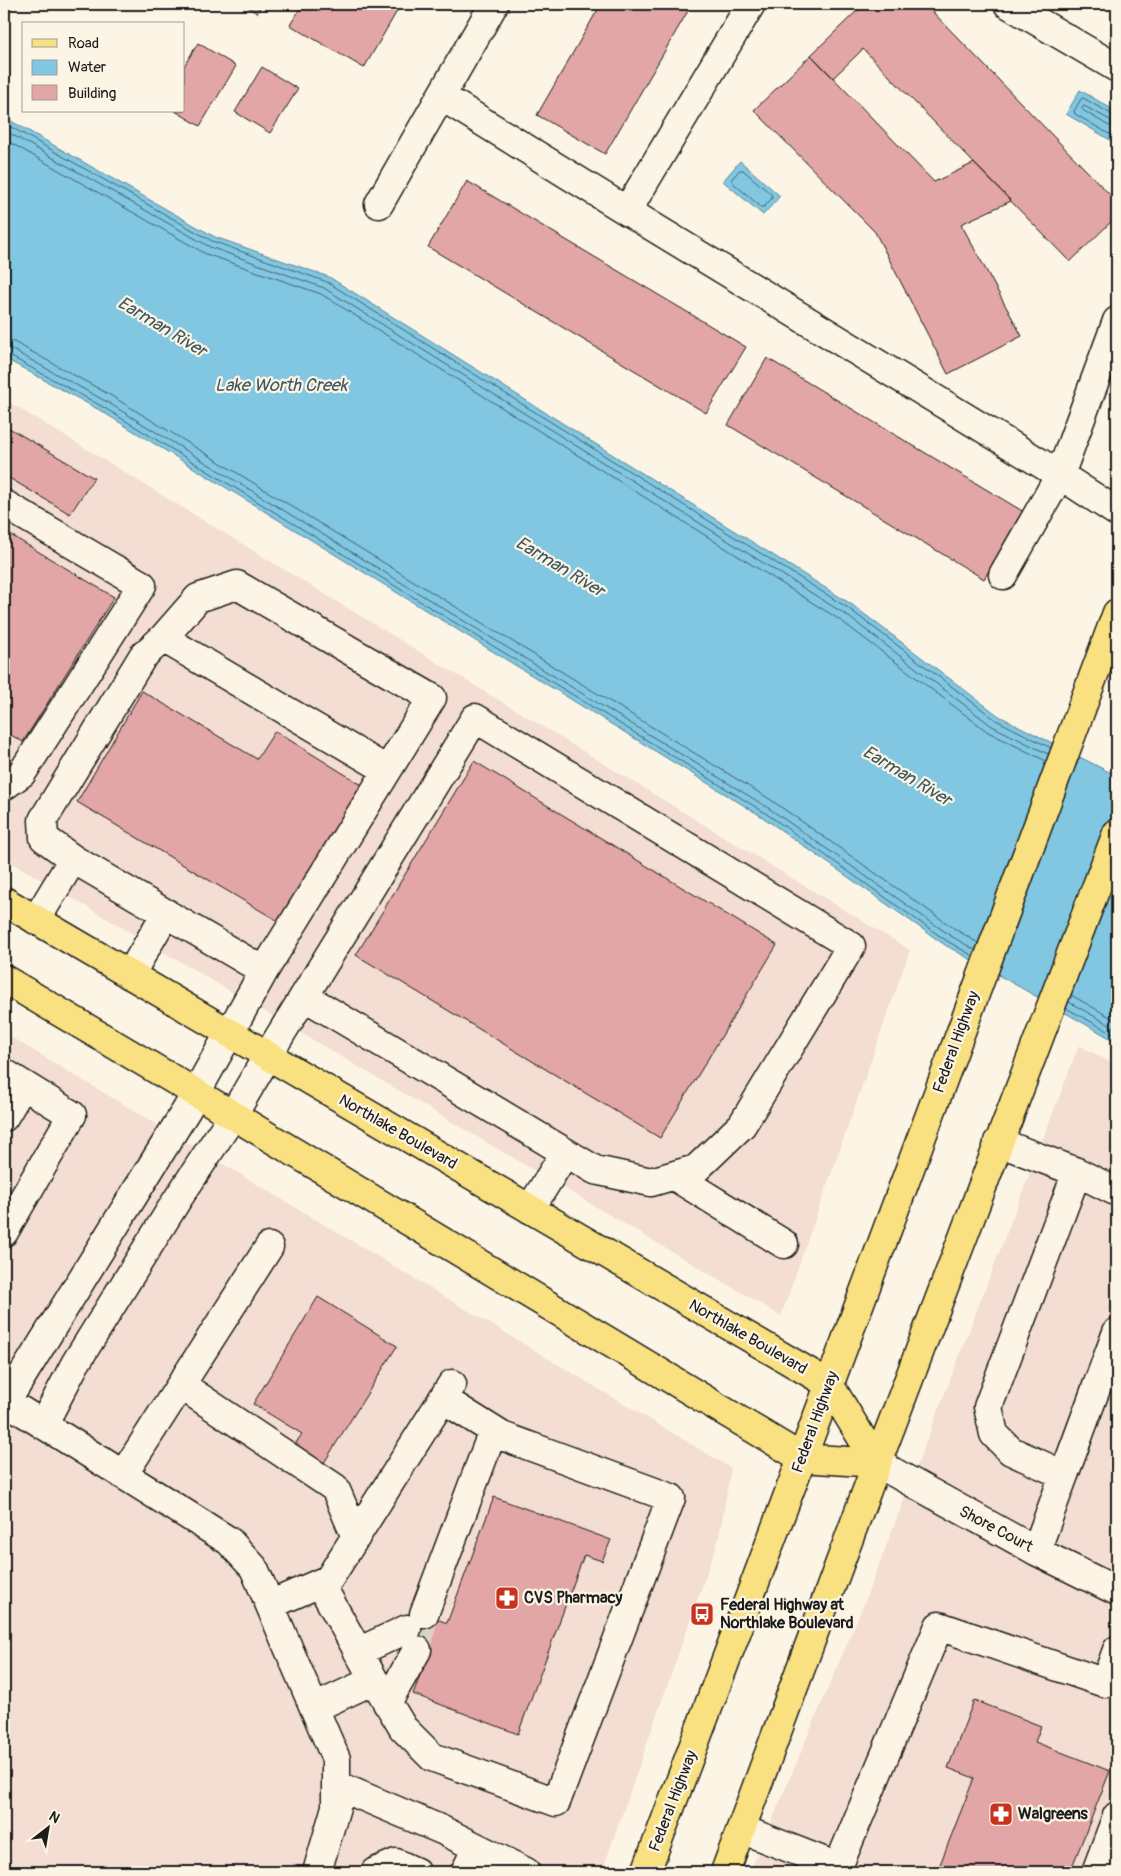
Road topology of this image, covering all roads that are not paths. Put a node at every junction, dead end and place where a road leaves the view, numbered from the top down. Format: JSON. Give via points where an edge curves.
{"nodes":[{"id":1,"x":494,"y":4,"type":"edge"},
{"id":2,"x":751,"y":4,"type":"edge"},
{"id":3,"x":1008,"y":4,"type":"edge"},
{"id":4,"x":1117,"y":68,"type":"edge"},
{"id":5,"x":441,"y":96,"type":"junction"},
{"id":6,"x":379,"y":204,"type":"dead end"},
{"id":7,"x":626,"y":211,"type":"junction"},
{"id":8,"x":1117,"y":321,"type":"edge"},
{"id":9,"x":1060,"y":474,"type":"junction"},
{"id":10,"x":4,"y":504,"type":"edge"},
{"id":11,"x":1117,"y":512,"type":"edge"},
{"id":12,"x":1004,"y":575,"type":"dead end"},
{"id":13,"x":1117,"y":614,"type":"edge"},
{"id":14,"x":162,"y":638,"type":"junction"},
{"id":15,"x":388,"y":770,"type":"junction"},
{"id":16,"x":6,"y":781,"type":"edge"},
{"id":17,"x":1117,"y":833,"type":"edge"},
{"id":18,"x":73,"y":859,"type":"junction"},
{"id":19,"x":4,"y":901,"type":"edge"},
{"id":20,"x":166,"y":913,"type":"junction"},
{"id":21,"x":36,"y":920,"type":"junction"},
{"id":22,"x":264,"y":971,"type":"junction"},
{"id":23,"x":130,"y":975,"type":"junction"},
{"id":24,"x":4,"y":979,"type":"edge"},
{"id":25,"x":305,"y":997,"type":"junction"},
{"id":26,"x":230,"y":1033,"type":"junction"},
{"id":27,"x":268,"y":1055,"type":"junction"},
{"id":28,"x":13,"y":1079,"type":"edge"},
{"id":29,"x":196,"y":1093,"type":"junction"},
{"id":30,"x":233,"y":1115,"type":"junction"},
{"id":31,"x":4,"y":1117,"type":"edge"},
{"id":32,"x":998,"y":1142,"type":"junction"},
{"id":33,"x":565,"y":1153,"type":"junction"},
{"id":34,"x":1077,"y":1172,"type":"junction"},
{"id":35,"x":674,"y":1176,"type":"junction"},
{"id":36,"x":1117,"y":1192,"type":"edge"},
{"id":37,"x":530,"y":1209,"type":"junction"},
{"id":38,"x":4,"y":1232,"type":"edge"},
{"id":39,"x":784,"y":1244,"type":"dead end"},
{"id":40,"x":269,"y":1247,"type":"dead end"},
{"id":41,"x":1117,"y":1332,"type":"edge"},
{"id":42,"x":829,"y":1384,"type":"junction"},
{"id":43,"x":181,"y":1385,"type":"junction"},
{"id":44,"x":5,"y":1401,"type":"edge"},
{"id":45,"x":43,"y":1424,"type":"junction"},
{"id":46,"x":493,"y":1431,"type":"junction"},
{"id":47,"x":802,"y":1458,"type":"junction"},
{"id":48,"x":877,"y":1463,"type":"junction"},
{"id":49,"x":123,"y":1475,"type":"junction"},
{"id":50,"x":1064,"y":1475,"type":"junction"},
{"id":51,"x":356,"y":1537,"type":"junction"},
{"id":52,"x":1036,"y":1551,"type":"junction"},
{"id":53,"x":320,"y":1583,"type":"junction"},
{"id":54,"x":1117,"y":1591,"type":"edge"},
{"id":55,"x":270,"y":1605,"type":"junction"},
{"id":56,"x":416,"y":1631,"type":"junction"},
{"id":57,"x":1117,"y":1650,"type":"edge"},
{"id":58,"x":358,"y":1652,"type":"junction"},
{"id":59,"x":374,"y":1680,"type":"junction"},
{"id":60,"x":388,"y":1703,"type":"junction"},
{"id":61,"x":314,"y":1708,"type":"junction"},
{"id":62,"x":336,"y":1785,"type":"junction"},
{"id":63,"x":1117,"y":1816,"type":"edge"},
{"id":64,"x":741,"y":1829,"type":"junction"},
{"id":65,"x":477,"y":1848,"type":"junction"},
{"id":66,"x":840,"y":1870,"type":"edge"},
{"id":67,"x":317,"y":1872,"type":"edge"},
{"id":68,"x":375,"y":1872,"type":"edge"},
{"id":69,"x":416,"y":1872,"type":"edge"},
{"id":70,"x":465,"y":1872,"type":"edge"},
{"id":71,"x":526,"y":1872,"type":"edge"},
{"id":72,"x":646,"y":1872,"type":"edge"},
{"id":73,"x":725,"y":1872,"type":"edge"},
{"id":74,"x":1096,"y":1872,"type":"edge"}],
"edges":[{"from":1,"to":5,"type":"street"},
{"from":2,"to":7,"type":"street"},
{"from":3,"to":4,"type":"street"},
{"from":5,"to":6,"type":"street"},
{"from":5,"to":7,"type":"street"},
{"from":7,"to":9,"type":"street"},
{"from":8,"to":9,"type":"street"},
{"from":9,"to":11,"type":"street"},
{"from":9,"to":12,"type":"street"},
{"from":10,"to":16,"type":"street","via":[[142,585],[22,773]]},
{"from":13,"to":42,"type":"main road","name":"Federal Highway"},
{"from":14,"to":15,"type":"street"},
{"from":14,"to":15,"type":"street","via":[[198,598],[237,585],[432,698]]},
{"from":14,"to":18,"type":"street","via":[[143,656],[43,820],[44,838]]},
{"from":15,"to":22,"type":"street"},
{"from":17,"to":32,"type":"main road"},
{"from":18,"to":20,"type":"street"},
{"from":18,"to":21,"type":"street"},
{"from":19,"to":21,"type":"main road","name":"Northlake Boulevard"},
{"from":20,"to":22,"type":"street"},
{"from":20,"to":23,"type":"street"},
{"from":21,"to":23,"type":"main road","name":"Northlake Boulevard"},
{"from":22,"to":26,"type":"street"},
{"from":23,"to":26,"type":"main road","name":"Northlake Boulevard"},
{"from":24,"to":29,"type":"main road"},
{"from":25,"to":27,"type":"street"},
{"from":25,"to":33,"type":"street"},
{"from":25,"to":35,"type":"street","via":[[475,718],[851,946],[742,1125],[696,1169]]},
{"from":26,"to":27,"type":"main road","name":"Northlake Boulevard"},
{"from":26,"to":29,"type":"street"},
{"from":27,"to":30,"type":"street"},
{"from":27,"to":37,"type":"main road","name":"Northlake Boulevard"},
{"from":28,"to":31,"type":"street"},
{"from":28,"to":38,"type":"street","via":[[72,1115]]},
{"from":29,"to":30,"type":"main road"},
{"from":29,"to":44,"type":"street"},
{"from":30,"to":45,"type":"street","via":[[75,1364]]},
{"from":30,"to":47,"type":"main road"},
{"from":32,"to":34,"type":"street"},
{"from":32,"to":48,"type":"main road"},
{"from":33,"to":35,"type":"street","via":[[595,1170],[651,1182]]},
{"from":33,"to":37,"type":"street"},
{"from":34,"to":36,"type":"street"},
{"from":34,"to":50,"type":"street","via":[[988,1407],[994,1434],[1011,1451]]},
{"from":35,"to":39,"type":"street"},
{"from":37,"to":42,"type":"main road","name":"Northlake Boulevard"},
{"from":40,"to":43,"type":"street"},
{"from":41,"to":50,"type":"street"},
{"from":42,"to":47,"type":"main road","name":"Federal Highway"},
{"from":42,"to":48,"type":"main road","name":"Northlake Boulevard"},
{"from":43,"to":49,"type":"street"},
{"from":43,"to":51,"type":"street","via":[[336,1488]]},
{"from":44,"to":45,"type":"street"},
{"from":45,"to":49,"type":"street"},
{"from":46,"to":51,"type":"street","via":[[447,1391]]},
{"from":46,"to":56,"type":"street"},
{"from":46,"to":60,"type":"street","via":[[671,1498],[556,1802],[432,1757],[403,1728]]},
{"from":47,"to":48,"type":"main road"},
{"from":47,"to":72,"type":"main road","name":"Federal Highway"},
{"from":48,"to":52,"type":"street","name":"Shore Court"},
{"from":48,"to":64,"type":"main road"},
{"from":49,"to":55,"type":"street","via":[[229,1541],[254,1568]]},
{"from":50,"to":52,"type":"street"},
{"from":51,"to":53,"type":"street","via":[[330,1578]]},
{"from":52,"to":54,"type":"street","name":"Shore Court"},
{"from":53,"to":55,"type":"street"},
{"from":53,"to":58,"type":"street"},
{"from":55,"to":61,"type":"street"},
{"from":56,"to":58,"type":"street"},
{"from":56,"to":60,"type":"street"},
{"from":57,"to":66,"type":"street","via":[[1105,1683],[939,1626]]},
{"from":58,"to":59,"type":"street"},
{"from":59,"to":60,"type":"street"},
{"from":59,"to":61,"type":"street"},
{"from":61,"to":62,"type":"street","via":[[336,1759]]},
{"from":62,"to":65,"type":"street"},
{"from":62,"to":67,"type":"street","via":[[336,1807]]},
{"from":63,"to":74,"type":"street"},
{"from":64,"to":66,"type":"street"},
{"from":64,"to":73,"type":"main road"},
{"from":65,"to":70,"type":"street"},
{"from":65,"to":71,"type":"street"},
{"from":68,"to":69,"type":"street","via":[[396,1863]]}]}
